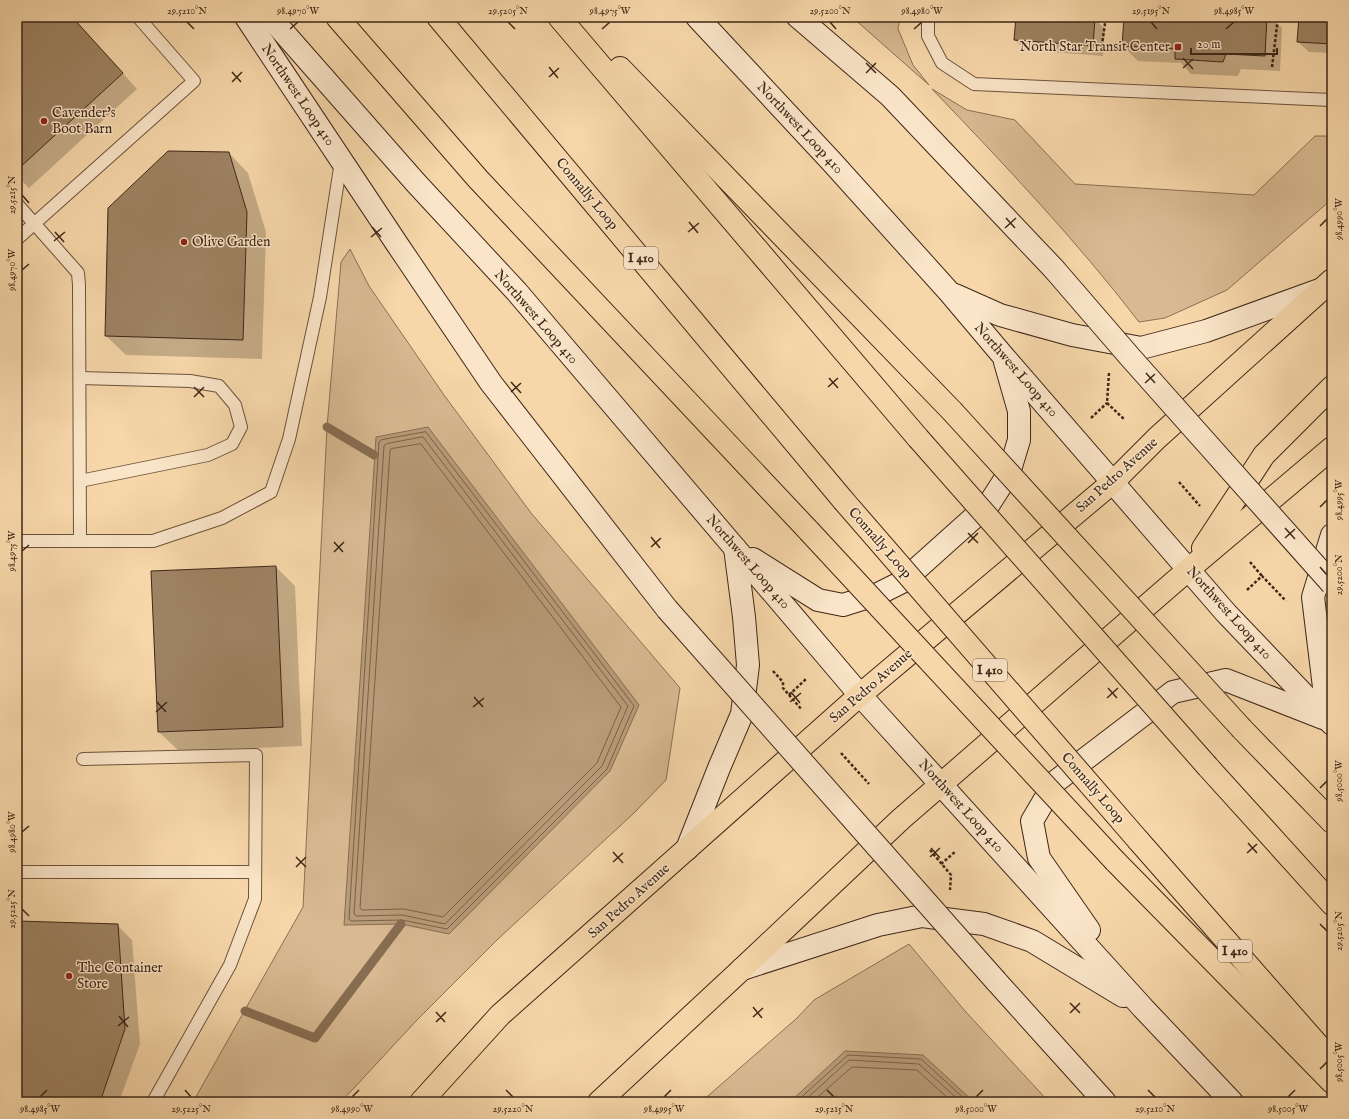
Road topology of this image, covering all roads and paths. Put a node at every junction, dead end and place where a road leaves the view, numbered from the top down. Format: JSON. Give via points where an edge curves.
{"nodes":[{"id":1,"x":138,"y":17,"type":"edge"},
{"id":2,"x":246,"y":17,"type":"edge"},
{"id":3,"x":270,"y":17,"type":"edge"},
{"id":4,"x":337,"y":17,"type":"edge"},
{"id":5,"x":438,"y":17,"type":"edge"},
{"id":6,"x":559,"y":17,"type":"edge"},
{"id":7,"x":571,"y":17,"type":"edge"},
{"id":8,"x":697,"y":17,"type":"edge"},
{"id":9,"x":798,"y":17,"type":"edge"},
{"id":10,"x":928,"y":17,"type":"edge"},
{"id":11,"x":1106,"y":17,"type":"edge"},
{"id":12,"x":1278,"y":17,"type":"edge"},
{"id":13,"x":1101,"y":51,"type":"dead end"},
{"id":14,"x":1272,"y":67,"type":"dead end"},
{"id":15,"x":1332,"y":100,"type":"edge"},
{"id":16,"x":341,"y":160,"type":"junction"},
{"id":17,"x":17,"y":204,"type":"edge"},
{"id":18,"x":35,"y":224,"type":"junction"},
{"id":19,"x":17,"y":239,"type":"edge"},
{"id":20,"x":1327,"y":284,"type":"edge"},
{"id":21,"x":950,"y":293,"type":"junction"},
{"id":22,"x":1004,"y":357,"type":"junction"},
{"id":23,"x":1110,"y":370,"type":"dead end"},
{"id":24,"x":80,"y":378,"type":"junction"},
{"id":25,"x":1332,"y":387,"type":"edge"},
{"id":26,"x":1107,"y":403,"type":"junction"},
{"id":27,"x":1090,"y":419,"type":"dead end"},
{"id":28,"x":1125,"y":420,"type":"dead end"},
{"id":29,"x":1332,"y":448,"type":"edge"},
{"id":30,"x":80,"y":481,"type":"junction"},
{"id":31,"x":1112,"y":482,"type":"junction"},
{"id":32,"x":1179,"y":482,"type":"dead end"},
{"id":33,"x":1202,"y":508,"type":"dead end"},
{"id":34,"x":1332,"y":535,"type":"edge"},
{"id":35,"x":17,"y":541,"type":"edge"},
{"id":36,"x":80,"y":541,"type":"junction"},
{"id":37,"x":735,"y":548,"type":"junction"},
{"id":38,"x":1250,"y":562,"type":"dead end"},
{"id":39,"x":1189,"y":569,"type":"junction"},
{"id":40,"x":1262,"y":576,"type":"junction"},
{"id":41,"x":1332,"y":584,"type":"edge"},
{"id":42,"x":1247,"y":590,"type":"dead end"},
{"id":43,"x":1288,"y":602,"type":"dead end"},
{"id":44,"x":806,"y":679,"type":"dead end"},
{"id":45,"x":860,"y":694,"type":"junction"},
{"id":46,"x":789,"y":695,"type":"dead end"},
{"id":47,"x":1330,"y":722,"type":"edge"},
{"id":48,"x":841,"y":753,"type":"dead end"},
{"id":49,"x":83,"y":759,"type":"dead end"},
{"id":50,"x":869,"y":784,"type":"dead end"},
{"id":51,"x":941,"y":784,"type":"junction"},
{"id":52,"x":1332,"y":822,"type":"edge"},
{"id":53,"x":688,"y":849,"type":"junction"},
{"id":54,"x":930,"y":850,"type":"dead end"},
{"id":55,"x":956,"y":851,"type":"dead end"},
{"id":56,"x":941,"y":864,"type":"junction"},
{"id":57,"x":17,"y":872,"type":"edge"},
{"id":58,"x":255,"y":872,"type":"junction"},
{"id":59,"x":949,"y":896,"type":"dead end"},
{"id":60,"x":1332,"y":904,"type":"edge"},
{"id":61,"x":742,"y":969,"type":"junction"},
{"id":62,"x":1143,"y":1008,"type":"junction"},
{"id":63,"x":1332,"y":1061,"type":"edge"},
{"id":64,"x":1332,"y":1082,"type":"edge"},
{"id":65,"x":153,"y":1102,"type":"edge"},
{"id":66,"x":421,"y":1102,"type":"edge"},
{"id":67,"x":599,"y":1102,"type":"edge"},
{"id":68,"x":1105,"y":1102,"type":"edge"},
{"id":69,"x":1232,"y":1102,"type":"edge"}],
"edges":[{"from":1,"to":18,"type":"lane","via":[[194,80]]},
{"from":2,"to":16,"type":"main road","name":"Northwest Loop 410"},
{"from":3,"to":37,"type":"main road","name":"Northwest Loop 410","via":[[416,183],[517,292]]},
{"from":4,"to":64,"type":"main road","bridge":true,"via":[[478,179],[1115,861]]},
{"from":5,"to":63,"type":"main road","name":"Connally Loop","number":"I 410","bridge":true,"via":[[843,500]]},
{"from":6,"to":60,"type":"main road","bridge":true,"via":[[918,438]]},
{"from":7,"to":52,"type":"main road","bridge":true,"via":[[952,411],[1242,729]]},
{"from":8,"to":21,"type":"main road","name":"Northwest Loop 410"},
{"from":9,"to":41,"type":"main road","bridge":true,"via":[[890,96],[1054,269]]},
{"from":10,"to":15,"type":"lane","via":[[928,36],[942,62],[974,84]]},
{"from":11,"to":13,"type":"path"},
{"from":12,"to":14,"type":"path"},
{"from":16,"to":36,"type":"lane","via":[[320,297],[289,439],[271,492],[222,518],[153,541]]},
{"from":16,"to":68,"type":"main road","name":"Northwest Loop 410","bridge":true,"via":[[491,383],[667,609]]},
{"from":17,"to":18,"type":"lane"},
{"from":18,"to":19,"type":"lane"},
{"from":18,"to":24,"type":"lane","via":[[78,273]]},
{"from":20,"to":21,"type":"main road","via":[[1206,331],[1141,348],[1072,335],[1007,317]]},
{"from":20,"to":31,"type":"main road","name":"San Pedro Avenue"},
{"from":21,"to":22,"type":"main road","name":"Northwest Loop 410"},
{"from":22,"to":31,"type":"main road","name":"Northwest Loop 410"},
{"from":22,"to":37,"type":"main road","via":[[1019,411],[1019,440],[1009,473],[989,504],[902,582],[878,594],[843,605],[818,600]]},
{"from":23,"to":26,"type":"path"},
{"from":24,"to":30,"type":"lane"},
{"from":24,"to":30,"type":"lane","via":[[190,381],[219,386],[235,405],[241,427],[232,444],[208,455]]},
{"from":25,"to":39,"type":"main road","via":[[1264,456]]},
{"from":26,"to":27,"type":"path"},
{"from":26,"to":28,"type":"path"},
{"from":29,"to":39,"type":"main road"},
{"from":30,"to":36,"type":"lane"},
{"from":31,"to":39,"type":"main road","name":"Northwest Loop 410"},
{"from":31,"to":45,"type":"main road","name":"San Pedro Avenue"},
{"from":32,"to":33,"type":"path"},
{"from":34,"to":47,"type":"main road","via":[[1313,596]]},
{"from":35,"to":36,"type":"lane"},
{"from":37,"to":45,"type":"main road","name":"Northwest Loop 410"},
{"from":37,"to":53,"type":"main road","via":[[748,665],[742,714]]},
{"from":38,"to":40,"type":"path"},
{"from":39,"to":47,"type":"main road","name":"Northwest Loop 410","via":[[1231,618]]},
{"from":39,"to":51,"type":"main road"},
{"from":40,"to":42,"type":"path"},
{"from":40,"to":43,"type":"path"},
{"from":44,"to":46,"type":"path"},
{"from":45,"to":51,"type":"main road","name":"Northwest Loop 410"},
{"from":45,"to":53,"type":"main road","name":"San Pedro Avenue"},
{"from":47,"to":62,"type":"main road","via":[[1226,680],[1173,692],[1055,782],[1032,821],[1039,858]]},
{"from":48,"to":50,"type":"path"},
{"from":49,"to":58,"type":"lane","via":[[256,755]]},
{"from":51,"to":61,"type":"main road"},
{"from":51,"to":62,"type":"main road","name":"Northwest Loop 410"},
{"from":53,"to":66,"type":"main road","name":"San Pedro Avenue","via":[[500,1015]]},
{"from":54,"to":56,"type":"path"},
{"from":55,"to":56,"type":"path"},
{"from":56,"to":59,"type":"path","via":[[951,875]]},
{"from":57,"to":58,"type":"lane"},
{"from":58,"to":65,"type":"lane","via":[[255,899],[230,964]]},
{"from":61,"to":62,"type":"main road","via":[[878,925],[922,916],[984,924],[1032,941]]},
{"from":61,"to":67,"type":"main road"},
{"from":62,"to":69,"type":"main road","name":"Northwest Loop 410"}]}
